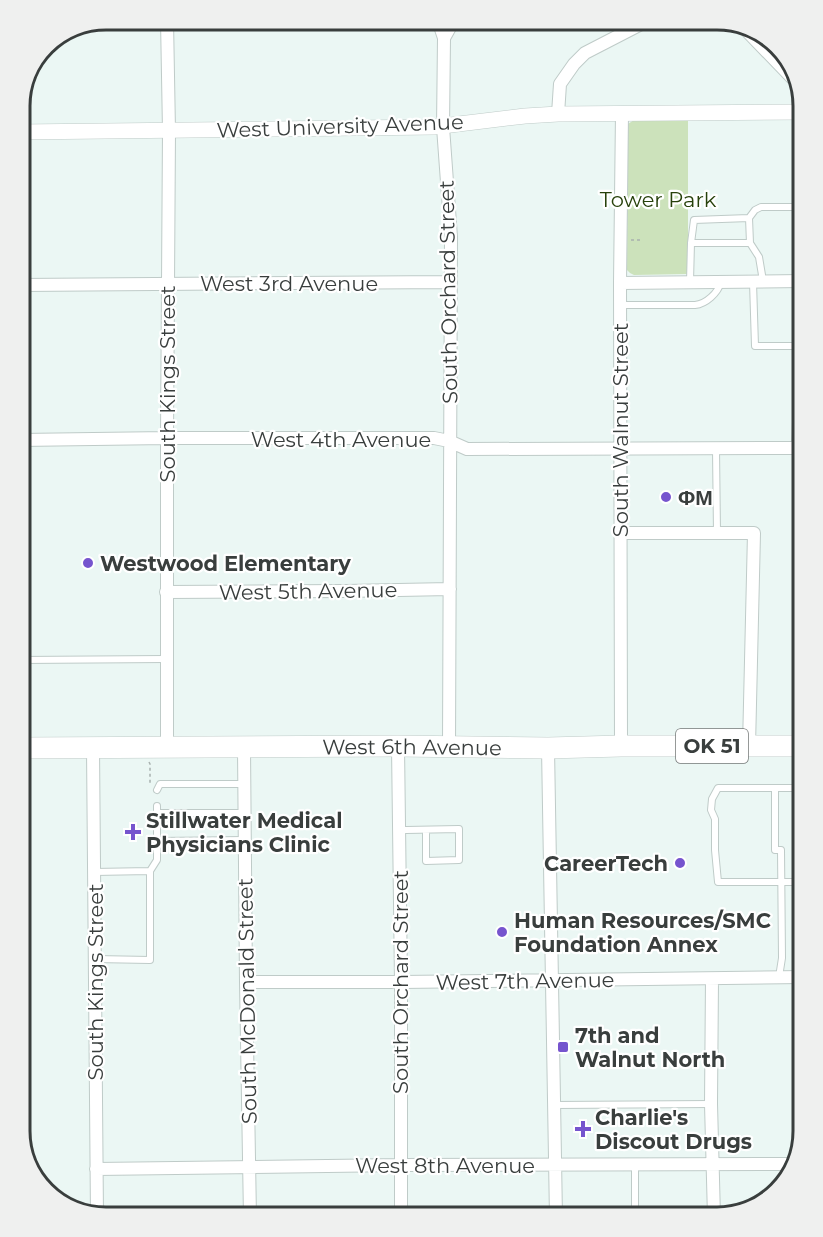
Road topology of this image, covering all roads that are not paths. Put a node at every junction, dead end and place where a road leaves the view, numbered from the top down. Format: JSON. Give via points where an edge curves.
{"nodes":[{"id":1,"x":166,"y":30,"type":"edge"},
{"id":2,"x":441,"y":30,"type":"edge"},
{"id":3,"x":448,"y":30,"type":"edge"},
{"id":4,"x":630,"y":30,"type":"edge"},
{"id":5,"x":444,"y":38,"type":"junction"},
{"id":6,"x":757,"y":41,"type":"edge"},
{"id":7,"x":783,"y":69,"type":"edge"},
{"id":8,"x":793,"y":112,"type":"edge"},
{"id":9,"x":622,"y":113,"type":"junction"},
{"id":10,"x":558,"y":114,"type":"junction"},
{"id":11,"x":443,"y":127,"type":"junction"},
{"id":12,"x":169,"y":131,"type":"junction"},
{"id":13,"x":30,"y":132,"type":"edge"},
{"id":14,"x":793,"y":207,"type":"edge"},
{"id":15,"x":749,"y":218,"type":"junction"},
{"id":16,"x":691,"y":243,"type":"junction"},
{"id":17,"x":750,"y":243,"type":"junction"},
{"id":18,"x":793,"y":281,"type":"edge"},
{"id":19,"x":451,"y":282,"type":"junction"},
{"id":20,"x":621,"y":282,"type":"junction"},
{"id":21,"x":690,"y":282,"type":"junction"},
{"id":22,"x":721,"y":282,"type":"junction"},
{"id":23,"x":758,"y":282,"type":"junction"},
{"id":24,"x":167,"y":284,"type":"junction"},
{"id":25,"x":30,"y":285,"type":"edge"},
{"id":26,"x":621,"y":304,"type":"junction"},
{"id":27,"x":793,"y":346,"type":"edge"},
{"id":28,"x":167,"y":438,"type":"junction"},
{"id":29,"x":30,"y":440,"type":"edge"},
{"id":30,"x":449,"y":441,"type":"junction"},
{"id":31,"x":621,"y":448,"type":"junction"},
{"id":32,"x":793,"y":448,"type":"edge"},
{"id":33,"x":716,"y":449,"type":"junction"},
{"id":34,"x":621,"y":533,"type":"junction"},
{"id":35,"x":717,"y":533,"type":"junction"},
{"id":36,"x":450,"y":589,"type":"junction"},
{"id":37,"x":166,"y":592,"type":"junction"},
{"id":38,"x":166,"y":659,"type":"junction"},
{"id":39,"x":30,"y":660,"type":"edge"},
{"id":40,"x":398,"y":746,"type":"junction"},
{"id":41,"x":449,"y":746,"type":"junction"},
{"id":42,"x":621,"y":746,"type":"junction"},
{"id":43,"x":749,"y":746,"type":"junction"},
{"id":44,"x":793,"y":746,"type":"edge"},
{"id":45,"x":30,"y":748,"type":"edge"},
{"id":46,"x":93,"y":748,"type":"junction"},
{"id":47,"x":167,"y":748,"type":"junction"},
{"id":48,"x":244,"y":748,"type":"junction"},
{"id":49,"x":548,"y":748,"type":"junction"},
{"id":50,"x":244,"y":784,"type":"junction"},
{"id":51,"x":775,"y":788,"type":"junction"},
{"id":52,"x":793,"y":788,"type":"edge"},
{"id":53,"x":157,"y":790,"type":"dead end"},
{"id":54,"x":244,"y":813,"type":"junction"},
{"id":55,"x":399,"y":830,"type":"junction"},
{"id":56,"x":426,"y":830,"type":"junction"},
{"id":57,"x":245,"y":840,"type":"junction"},
{"id":58,"x":157,"y":841,"type":"junction"},
{"id":59,"x":150,"y":871,"type":"junction"},
{"id":60,"x":94,"y":872,"type":"junction"},
{"id":61,"x":781,"y":882,"type":"junction"},
{"id":62,"x":793,"y":882,"type":"edge"},
{"id":63,"x":94,"y":959,"type":"junction"},
{"id":64,"x":779,"y":977,"type":"junction"},
{"id":65,"x":793,"y":977,"type":"edge"},
{"id":66,"x":711,"y":979,"type":"junction"},
{"id":67,"x":551,"y":980,"type":"junction"},
{"id":68,"x":246,"y":982,"type":"junction"},
{"id":69,"x":401,"y":982,"type":"junction"},
{"id":70,"x":711,"y":1104,"type":"junction"},
{"id":71,"x":555,"y":1105,"type":"junction"},
{"id":72,"x":555,"y":1164,"type":"junction"},
{"id":73,"x":634,"y":1164,"type":"junction"},
{"id":74,"x":713,"y":1164,"type":"junction"},
{"id":75,"x":400,"y":1165,"type":"junction"},
{"id":76,"x":785,"y":1165,"type":"edge"},
{"id":77,"x":250,"y":1168,"type":"junction"},
{"id":78,"x":96,"y":1169,"type":"junction"},
{"id":79,"x":97,"y":1207,"type":"edge"},
{"id":80,"x":250,"y":1207,"type":"edge"},
{"id":81,"x":401,"y":1207,"type":"edge"},
{"id":82,"x":556,"y":1207,"type":"edge"},
{"id":83,"x":636,"y":1207,"type":"edge"},
{"id":84,"x":714,"y":1207,"type":"edge"}],
"edges":[{"from":1,"to":12,"type":"street","name":"South Kings Street"},
{"from":2,"to":5,"type":"street"},
{"from":3,"to":5,"type":"street","name":"South Orchard Street"},
{"from":4,"to":10,"type":"street","via":[[585,53],[574,64],[560,84]]},
{"from":5,"to":11,"type":"street","name":"South Orchard Street"},
{"from":6,"to":7,"type":"street"},
{"from":8,"to":9,"type":"street","name":"West University Avenue"},
{"from":9,"to":10,"type":"street","name":"West University Avenue"},
{"from":9,"to":20,"type":"street","name":"South Walnut Street"},
{"from":10,"to":11,"type":"street","name":"West University Avenue"},
{"from":11,"to":12,"type":"street","name":"West University Avenue"},
{"from":11,"to":19,"type":"street","name":"South Orchard Street"},
{"from":12,"to":13,"type":"street","name":"West University Avenue"},
{"from":12,"to":24,"type":"street","name":"South Kings Street"},
{"from":14,"to":15,"type":"lane","via":[[761,207]]},
{"from":15,"to":16,"type":"lane","via":[[694,220]]},
{"from":15,"to":17,"type":"lane"},
{"from":16,"to":17,"type":"lane"},
{"from":16,"to":21,"type":"lane"},
{"from":17,"to":23,"type":"lane","via":[[759,257]]},
{"from":18,"to":23,"type":"street"},
{"from":19,"to":24,"type":"street","name":"West 3rd Avenue"},
{"from":19,"to":30,"type":"street","name":"South Orchard Street"},
{"from":20,"to":21,"type":"street"},
{"from":20,"to":26,"type":"street","name":"South Walnut Street"},
{"from":21,"to":22,"type":"street"},
{"from":22,"to":23,"type":"street"},
{"from":22,"to":26,"type":"lane","via":[[702,304]]},
{"from":23,"to":27,"type":"lane","via":[[755,346]]},
{"from":24,"to":25,"type":"street","name":"West 3rd Avenue"},
{"from":24,"to":28,"type":"street","name":"South Kings Street"},
{"from":26,"to":31,"type":"street","name":"South Walnut Street"},
{"from":28,"to":29,"type":"street","name":"West 4th Avenue"},
{"from":28,"to":30,"type":"street","name":"West 4th Avenue"},
{"from":28,"to":37,"type":"street","name":"South Kings Street"},
{"from":30,"to":31,"type":"street","name":"West 4th Avenue","via":[[467,449]]},
{"from":30,"to":36,"type":"street","name":"South Orchard Street"},
{"from":31,"to":33,"type":"street","name":"West 4th Avenue"},
{"from":31,"to":34,"type":"street","name":"South Walnut Street"},
{"from":32,"to":33,"type":"street","name":"West 4th Avenue"},
{"from":33,"to":35,"type":"lane"},
{"from":34,"to":35,"type":"street"},
{"from":34,"to":42,"type":"street","name":"South Walnut Street"},
{"from":35,"to":43,"type":"street","via":[[754,533]]},
{"from":36,"to":37,"type":"street","name":"West 5th Avenue"},
{"from":36,"to":41,"type":"street","name":"South Orchard Street"},
{"from":37,"to":38,"type":"street","name":"South Kings Street"},
{"from":38,"to":39,"type":"lane"},
{"from":38,"to":47,"type":"street","name":"South Kings Street"},
{"from":40,"to":41,"type":"highway","name":"West 6th Avenue","number":"OK 51"},
{"from":40,"to":48,"type":"highway","name":"West 6th Avenue","number":"OK 51"},
{"from":40,"to":55,"type":"street","name":"South Orchard Street"},
{"from":41,"to":49,"type":"highway","name":"West 6th Avenue","number":"OK 51"},
{"from":42,"to":43,"type":"highway","name":"West 6th Avenue","number":"OK 51"},
{"from":42,"to":49,"type":"highway","name":"West 6th Avenue","number":"OK 51"},
{"from":43,"to":44,"type":"highway","name":"West 6th Avenue","number":"OK 51"},
{"from":45,"to":46,"type":"highway","name":"West 6th Avenue","number":"OK 51"},
{"from":46,"to":47,"type":"highway","name":"West 6th Avenue","number":"OK 51"},
{"from":46,"to":60,"type":"street","name":"South Kings Street"},
{"from":47,"to":48,"type":"highway","name":"West 6th Avenue","number":"OK 51"},
{"from":48,"to":50,"type":"street","name":"South McDonald Street"},
{"from":49,"to":67,"type":"street"},
{"from":50,"to":53,"type":"lane","via":[[160,784]]},
{"from":50,"to":54,"type":"street","name":"South McDonald Street"},
{"from":51,"to":52,"type":"lane"},
{"from":51,"to":61,"type":"lane","via":[[775,850],[781,850]]},
{"from":51,"to":61,"type":"lane","via":[[718,788],[711,810],[715,819],[718,882]]},
{"from":54,"to":57,"type":"street","name":"South McDonald Street"},
{"from":54,"to":58,"type":"lane","via":[[157,810]]},
{"from":55,"to":56,"type":"lane"},
{"from":55,"to":69,"type":"street","name":"South Orchard Street"},
{"from":56,"to":56,"type":"lane","via":[[459,829],[459,860],[426,861]]},
{"from":57,"to":58,"type":"lane"},
{"from":57,"to":68,"type":"street","name":"South McDonald Street"},
{"from":58,"to":59,"type":"lane","via":[[157,860]]},
{"from":59,"to":60,"type":"lane"},
{"from":59,"to":63,"type":"lane","via":[[150,960]]},
{"from":60,"to":63,"type":"street","name":"South Kings Street"},
{"from":61,"to":62,"type":"lane"},
{"from":61,"to":64,"type":"lane"},
{"from":63,"to":78,"type":"street","name":"South Kings Street"},
{"from":64,"to":65,"type":"street","name":"West 7th Avenue"},
{"from":64,"to":66,"type":"street","name":"West 7th Avenue"},
{"from":66,"to":67,"type":"street","name":"West 7th Avenue"},
{"from":66,"to":70,"type":"street"},
{"from":67,"to":69,"type":"street","name":"West 7th Avenue"},
{"from":67,"to":71,"type":"street"},
{"from":68,"to":69,"type":"street","name":"West 7th Avenue"},
{"from":68,"to":77,"type":"street","name":"South McDonald Street"},
{"from":69,"to":75,"type":"street","name":"South Orchard Street"},
{"from":70,"to":71,"type":"lane"},
{"from":70,"to":74,"type":"street"},
{"from":71,"to":72,"type":"street"},
{"from":72,"to":73,"type":"street","name":"West 8th Avenue"},
{"from":72,"to":75,"type":"street","name":"West 8th Avenue"},
{"from":72,"to":82,"type":"street"},
{"from":73,"to":74,"type":"street","name":"West 8th Avenue"},
{"from":73,"to":83,"type":"lane"},
{"from":74,"to":76,"type":"street","name":"West 8th Avenue"},
{"from":74,"to":84,"type":"street"},
{"from":75,"to":77,"type":"street","name":"West 8th Avenue"},
{"from":75,"to":81,"type":"street","name":"South Orchard Street"},
{"from":77,"to":78,"type":"street","name":"West 8th Avenue"},
{"from":77,"to":80,"type":"street","name":"South McDonald Street"},
{"from":78,"to":79,"type":"street","name":"South Kings Street"}]}
